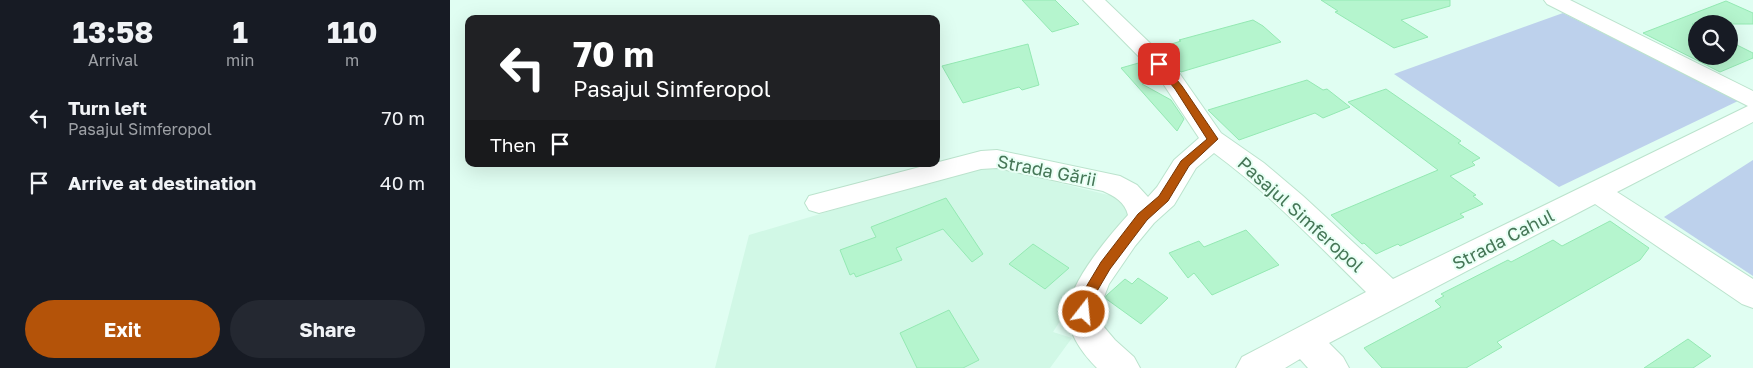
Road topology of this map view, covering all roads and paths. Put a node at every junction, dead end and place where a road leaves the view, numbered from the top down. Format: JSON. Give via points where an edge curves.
{"nodes":[{"id":1,"x":1094,"y":0,"type":"edge"},
{"id":2,"x":1554,"y":0,"type":"edge"},
{"id":3,"x":1753,"y":100,"type":"edge"},
{"id":4,"x":1753,"y":112,"type":"edge"},
{"id":5,"x":1212,"y":139,"type":"junction"},
{"id":6,"x":1597,"y":192,"type":"junction"},
{"id":7,"x":819,"y":203,"type":"dead end"},
{"id":8,"x":1143,"y":217,"type":"junction"},
{"id":9,"x":1390,"y":295,"type":"junction"},
{"id":10,"x":1753,"y":295,"type":"edge"},
{"id":11,"x":1303,"y":340,"type":"junction"},
{"id":12,"x":1122,"y":368,"type":"edge"},
{"id":13,"x":1254,"y":368,"type":"edge"},
{"id":14,"x":1331,"y":368,"type":"edge"}],
"edges":[{"from":1,"to":5,"type":"street","name":"Pasajul Simferopol","via":[[1167,72]]},
{"from":2,"to":3,"type":"street"},
{"from":4,"to":6,"type":"street","name":"Strada Cahul"},
{"from":5,"to":8,"type":"street","via":[[1185,164],[1164,198]]},
{"from":5,"to":9,"type":"street","name":"Pasajul Simferopol","via":[[1293,202]]},
{"from":6,"to":9,"type":"street","name":"Strada Cahul"},
{"from":6,"to":10,"type":"street"},
{"from":7,"to":8,"type":"street","name":"Strada Gării","via":[[997,158],[1110,183],[1136,200]]},
{"from":8,"to":12,"type":"street","via":[[1094,283],[1084,312],[1089,333],[1097,346]]},
{"from":9,"to":11,"type":"street","name":"Strada Cahul"},
{"from":11,"to":13,"type":"street","name":"Strada Cahul"},
{"from":11,"to":14,"type":"street"}]}
